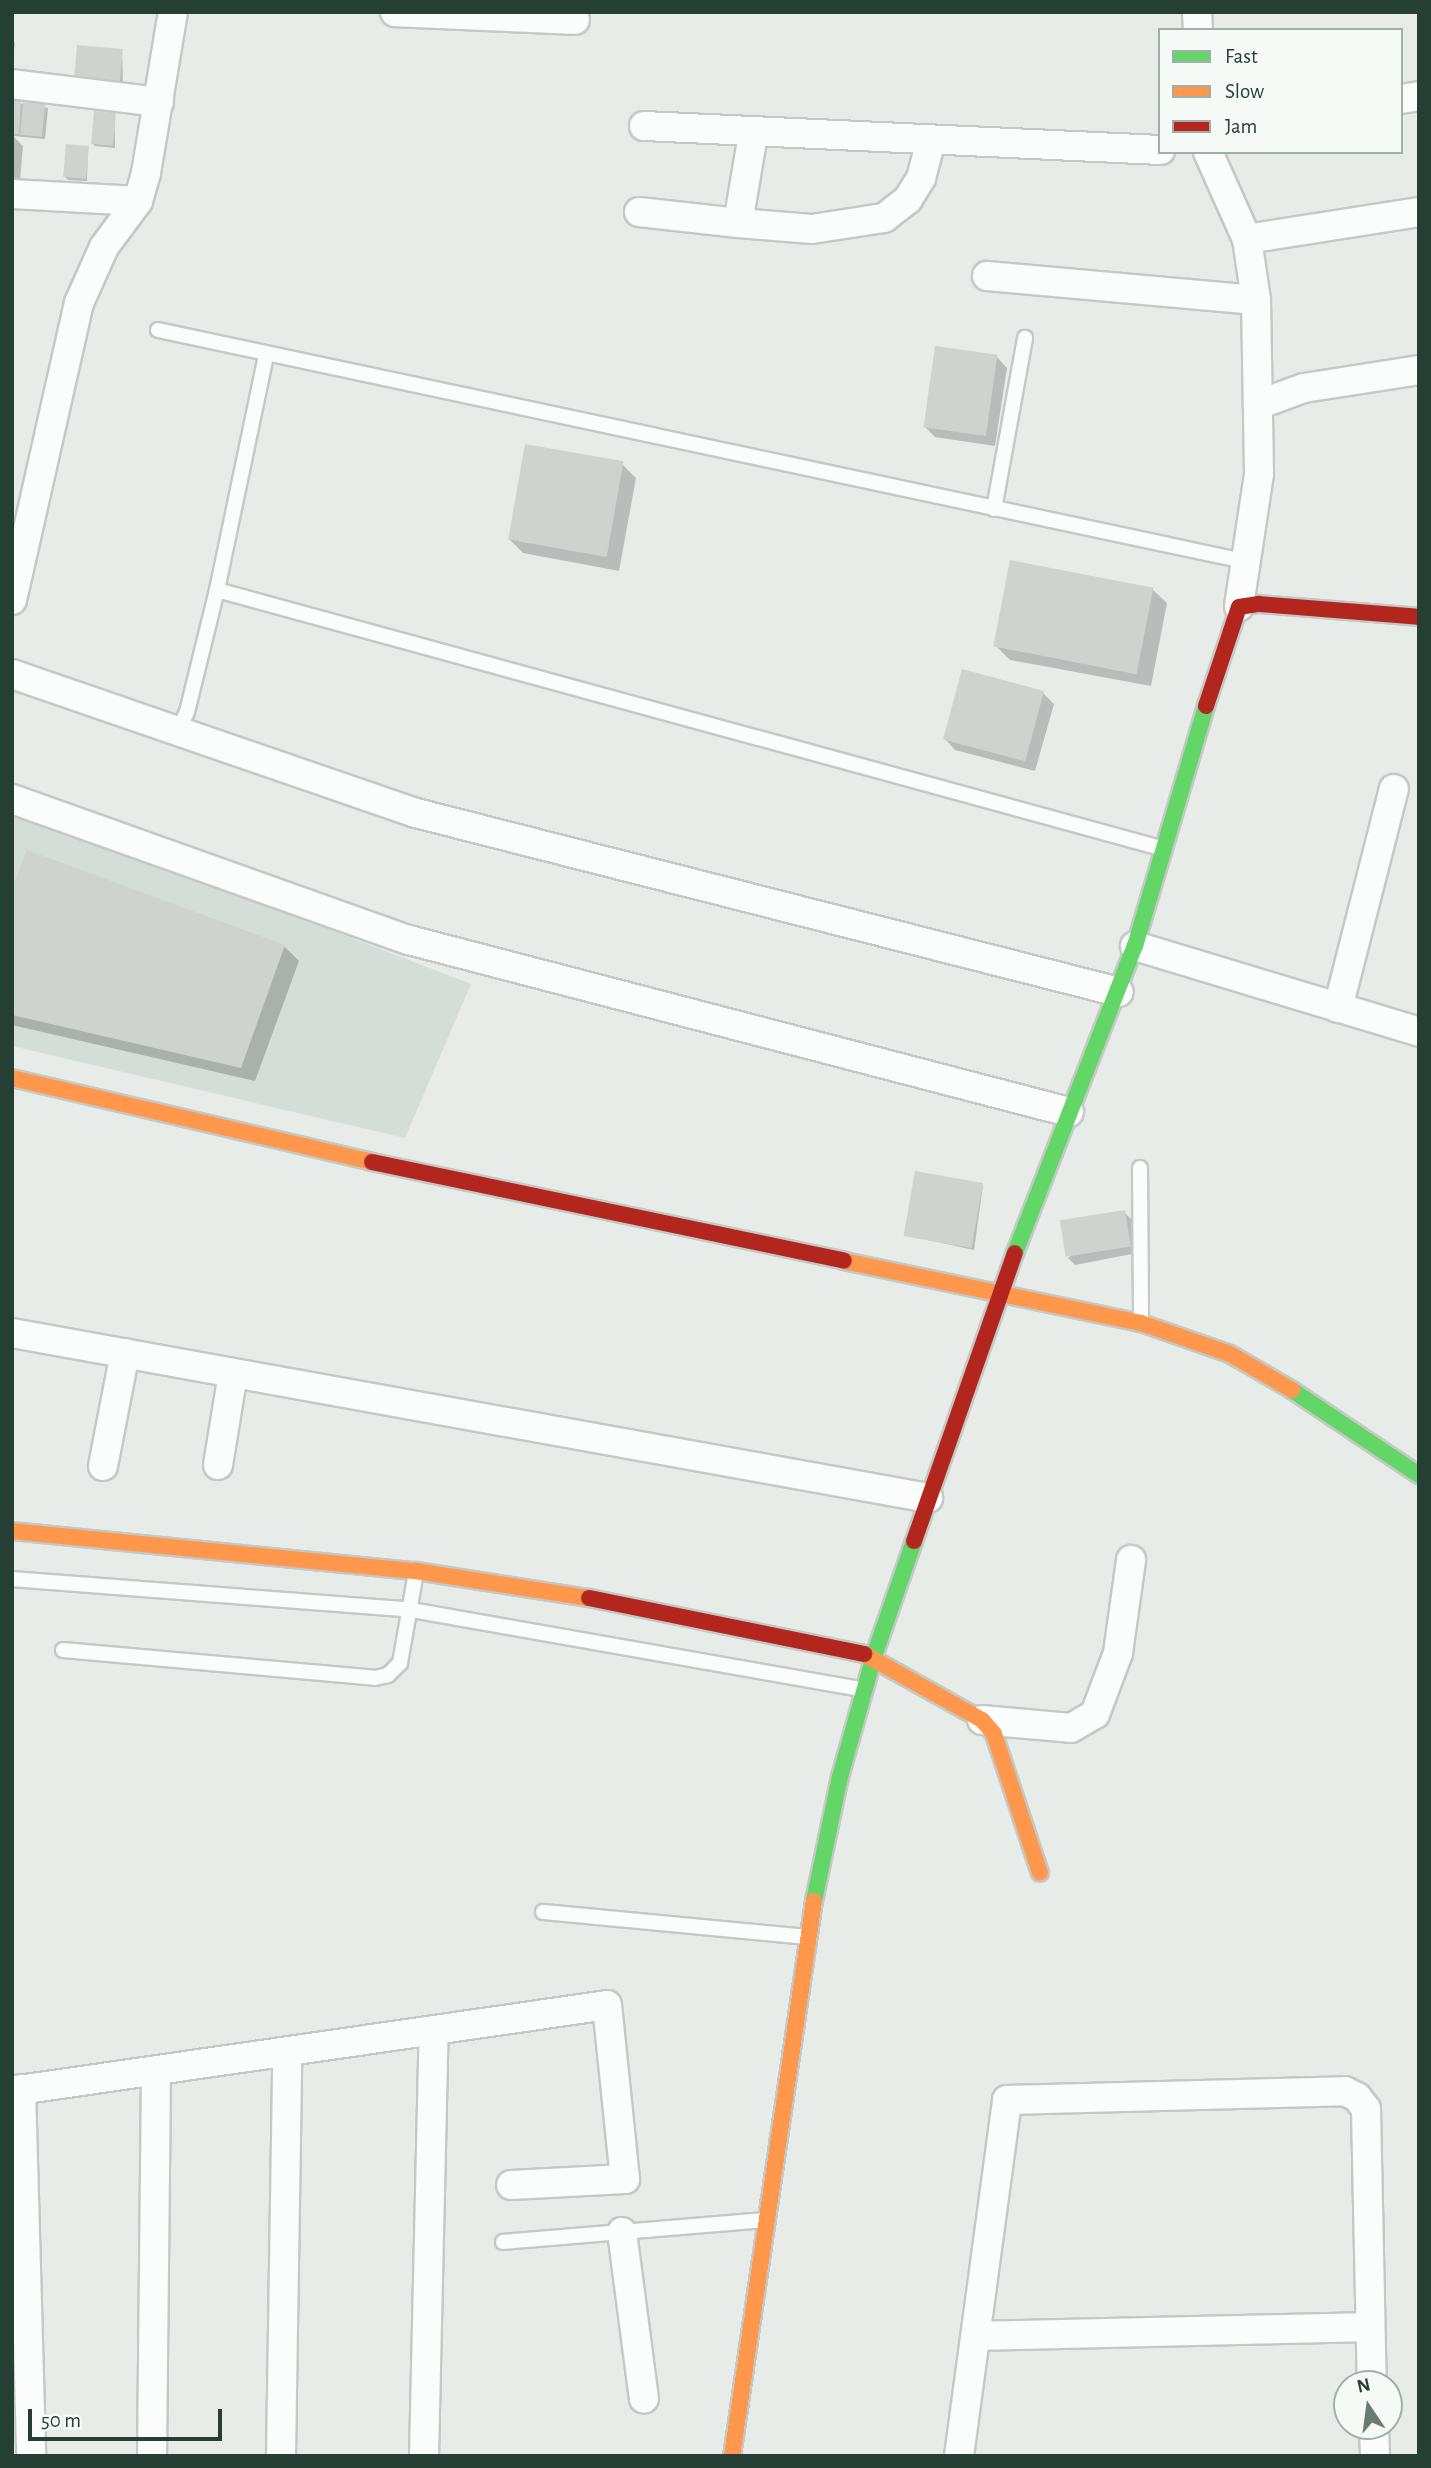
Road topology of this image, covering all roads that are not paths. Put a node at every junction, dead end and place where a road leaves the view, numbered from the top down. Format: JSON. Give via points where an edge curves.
{"nodes":[{"id":1,"x":173,"y":12,"type":"edge"},
{"id":2,"x":395,"y":12,"type":"edge"},
{"id":3,"x":575,"y":20,"type":"dead end"},
{"id":4,"x":12,"y":84,"type":"edge"},
{"id":5,"x":159,"y":102,"type":"junction"},
{"id":6,"x":644,"y":126,"type":"dead end"},
{"id":7,"x":753,"y":134,"type":"junction"},
{"id":8,"x":931,"y":141,"type":"junction"},
{"id":9,"x":1158,"y":150,"type":"edge"},
{"id":10,"x":1209,"y":154,"type":"edge"},
{"id":11,"x":12,"y":194,"type":"edge"},
{"id":12,"x":138,"y":201,"type":"junction"},
{"id":13,"x":639,"y":212,"type":"dead end"},
{"id":14,"x":1419,"y":212,"type":"edge"},
{"id":15,"x":738,"y":223,"type":"junction"},
{"id":16,"x":1247,"y":239,"type":"junction"},
{"id":17,"x":987,"y":276,"type":"dead end"},
{"id":18,"x":1256,"y":300,"type":"junction"},
{"id":19,"x":158,"y":330,"type":"dead end"},
{"id":20,"x":1024,"y":338,"type":"dead end"},
{"id":21,"x":266,"y":356,"type":"junction"},
{"id":22,"x":1419,"y":370,"type":"edge"},
{"id":23,"x":1260,"y":404,"type":"junction"},
{"id":24,"x":994,"y":509,"type":"junction"},
{"id":25,"x":1249,"y":562,"type":"junction"},
{"id":26,"x":218,"y":590,"type":"junction"},
{"id":27,"x":12,"y":600,"type":"edge"},
{"id":28,"x":1239,"y":607,"type":"junction"},
{"id":29,"x":1419,"y":617,"type":"edge"},
{"id":30,"x":12,"y":674,"type":"edge"},
{"id":31,"x":177,"y":731,"type":"junction"},
{"id":32,"x":1394,"y":789,"type":"dead end"},
{"id":33,"x":12,"y":799,"type":"edge"},
{"id":34,"x":1166,"y":849,"type":"junction"},
{"id":35,"x":1135,"y":946,"type":"junction"},
{"id":36,"x":1119,"y":992,"type":"junction"},
{"id":37,"x":1338,"y":1007,"type":"junction"},
{"id":38,"x":1419,"y":1032,"type":"edge"},
{"id":39,"x":12,"y":1078,"type":"edge"},
{"id":40,"x":1069,"y":1112,"type":"junction"},
{"id":41,"x":1140,"y":1168,"type":"dead end"},
{"id":42,"x":1000,"y":1292,"type":"junction"},
{"id":43,"x":1142,"y":1323,"type":"junction"},
{"id":44,"x":12,"y":1333,"type":"edge"},
{"id":45,"x":125,"y":1353,"type":"junction"},
{"id":46,"x":233,"y":1373,"type":"junction"},
{"id":47,"x":218,"y":1465,"type":"dead end"},
{"id":48,"x":103,"y":1466,"type":"dead end"},
{"id":49,"x":1419,"y":1475,"type":"edge"},
{"id":50,"x":928,"y":1498,"type":"junction"},
{"id":51,"x":12,"y":1531,"type":"edge"},
{"id":52,"x":1131,"y":1560,"type":"dead end"},
{"id":53,"x":416,"y":1571,"type":"junction"},
{"id":54,"x":12,"y":1579,"type":"edge"},
{"id":55,"x":412,"y":1610,"type":"junction"},
{"id":56,"x":63,"y":1650,"type":"dead end"},
{"id":57,"x":874,"y":1656,"type":"junction"},
{"id":58,"x":866,"y":1690,"type":"junction"},
{"id":59,"x":982,"y":1720,"type":"junction"},
{"id":60,"x":1040,"y":1873,"type":"dead end"},
{"id":61,"x":543,"y":1912,"type":"dead end"},
{"id":62,"x":807,"y":1937,"type":"junction"},
{"id":63,"x":434,"y":2030,"type":"junction"},
{"id":64,"x":287,"y":2053,"type":"junction"},
{"id":65,"x":156,"y":2071,"type":"junction"},
{"id":66,"x":17,"y":2090,"type":"edge"},
{"id":67,"x":511,"y":2185,"type":"dead end"},
{"id":68,"x":766,"y":2220,"type":"junction"},
{"id":69,"x":622,"y":2232,"type":"junction"},
{"id":70,"x":503,"y":2242,"type":"dead end"},
{"id":71,"x":1370,"y":2327,"type":"junction"},
{"id":72,"x":976,"y":2336,"type":"junction"},
{"id":73,"x":1372,"y":2370,"type":"edge"},
{"id":74,"x":644,"y":2399,"type":"dead end"},
{"id":75,"x":31,"y":2456,"type":"edge"},
{"id":76,"x":152,"y":2456,"type":"edge"},
{"id":77,"x":281,"y":2456,"type":"edge"},
{"id":78,"x":424,"y":2456,"type":"edge"},
{"id":79,"x":732,"y":2456,"type":"edge"},
{"id":80,"x":959,"y":2456,"type":"edge"}],
"edges":[{"from":1,"to":5,"type":"street"},
{"from":2,"to":3,"type":"street"},
{"from":4,"to":5,"type":"street"},
{"from":5,"to":12,"type":"street"},
{"from":6,"to":7,"type":"street"},
{"from":7,"to":8,"type":"street"},
{"from":7,"to":15,"type":"street"},
{"from":8,"to":9,"type":"street"},
{"from":8,"to":15,"type":"street","via":[[921,178],[908,199],[884,218],[812,229]]},
{"from":10,"to":16,"type":"street"},
{"from":11,"to":12,"type":"street"},
{"from":12,"to":27,"type":"street","via":[[104,247],[79,303]]},
{"from":13,"to":15,"type":"street"},
{"from":14,"to":16,"type":"street"},
{"from":16,"to":18,"type":"street"},
{"from":17,"to":18,"type":"street"},
{"from":18,"to":23,"type":"street"},
{"from":19,"to":21,"type":"lane"},
{"from":20,"to":24,"type":"lane"},
{"from":21,"to":24,"type":"lane"},
{"from":21,"to":26,"type":"lane"},
{"from":22,"to":23,"type":"street","via":[[1304,388]]},
{"from":23,"to":25,"type":"street"},
{"from":24,"to":25,"type":"lane"},
{"from":25,"to":28,"type":"street"},
{"from":26,"to":31,"type":"lane","via":[[187,712]]},
{"from":26,"to":34,"type":"lane"},
{"from":28,"to":29,"type":"street","via":[[1259,604]]},
{"from":28,"to":34,"type":"street","via":[[1228,630]]},
{"from":30,"to":31,"type":"street"},
{"from":31,"to":36,"type":"street","via":[[416,813]]},
{"from":32,"to":37,"type":"street"},
{"from":33,"to":40,"type":"street","via":[[409,940]]},
{"from":34,"to":35,"type":"street"},
{"from":35,"to":36,"type":"street"},
{"from":35,"to":37,"type":"street"},
{"from":36,"to":40,"type":"street"},
{"from":37,"to":38,"type":"street"},
{"from":39,"to":42,"type":"street","via":[[371,1162]]},
{"from":40,"to":42,"type":"street"},
{"from":41,"to":43,"type":"lane"},
{"from":42,"to":43,"type":"street"},
{"from":42,"to":50,"type":"street"},
{"from":43,"to":49,"type":"street","via":[[1230,1354],[1338,1417]]},
{"from":44,"to":45,"type":"street"},
{"from":45,"to":46,"type":"street"},
{"from":45,"to":48,"type":"street"},
{"from":46,"to":47,"type":"street"},
{"from":46,"to":50,"type":"street"},
{"from":50,"to":57,"type":"street"},
{"from":51,"to":53,"type":"street"},
{"from":52,"to":59,"type":"street","via":[[1118,1653],[1095,1714],[1071,1728]]},
{"from":53,"to":55,"type":"lane"},
{"from":53,"to":57,"type":"street","via":[[638,1605]]},
{"from":54,"to":55,"type":"lane"},
{"from":55,"to":56,"type":"lane","via":[[400,1663],[388,1675],[376,1678]]},
{"from":55,"to":58,"type":"lane"},
{"from":57,"to":58,"type":"street"},
{"from":57,"to":59,"type":"street"},
{"from":58,"to":62,"type":"street","via":[[840,1777]]},
{"from":59,"to":60,"type":"street","via":[[994,1734]]},
{"from":61,"to":62,"type":"lane"},
{"from":62,"to":68,"type":"street"},
{"from":63,"to":64,"type":"street"},
{"from":63,"to":67,"type":"street","via":[[607,2005],[625,2179]]},
{"from":63,"to":78,"type":"street"},
{"from":64,"to":65,"type":"street"},
{"from":64,"to":77,"type":"street"},
{"from":65,"to":66,"type":"street"},
{"from":65,"to":76,"type":"street"},
{"from":66,"to":75,"type":"street"},
{"from":68,"to":69,"type":"lane"},
{"from":68,"to":79,"type":"street"},
{"from":69,"to":70,"type":"lane"},
{"from":69,"to":74,"type":"street"},
{"from":71,"to":72,"type":"street"},
{"from":71,"to":72,"type":"street","via":[[1366,2109],[1345,2091],[1007,2100]]},
{"from":71,"to":73,"type":"street"},
{"from":72,"to":80,"type":"street"}]}
